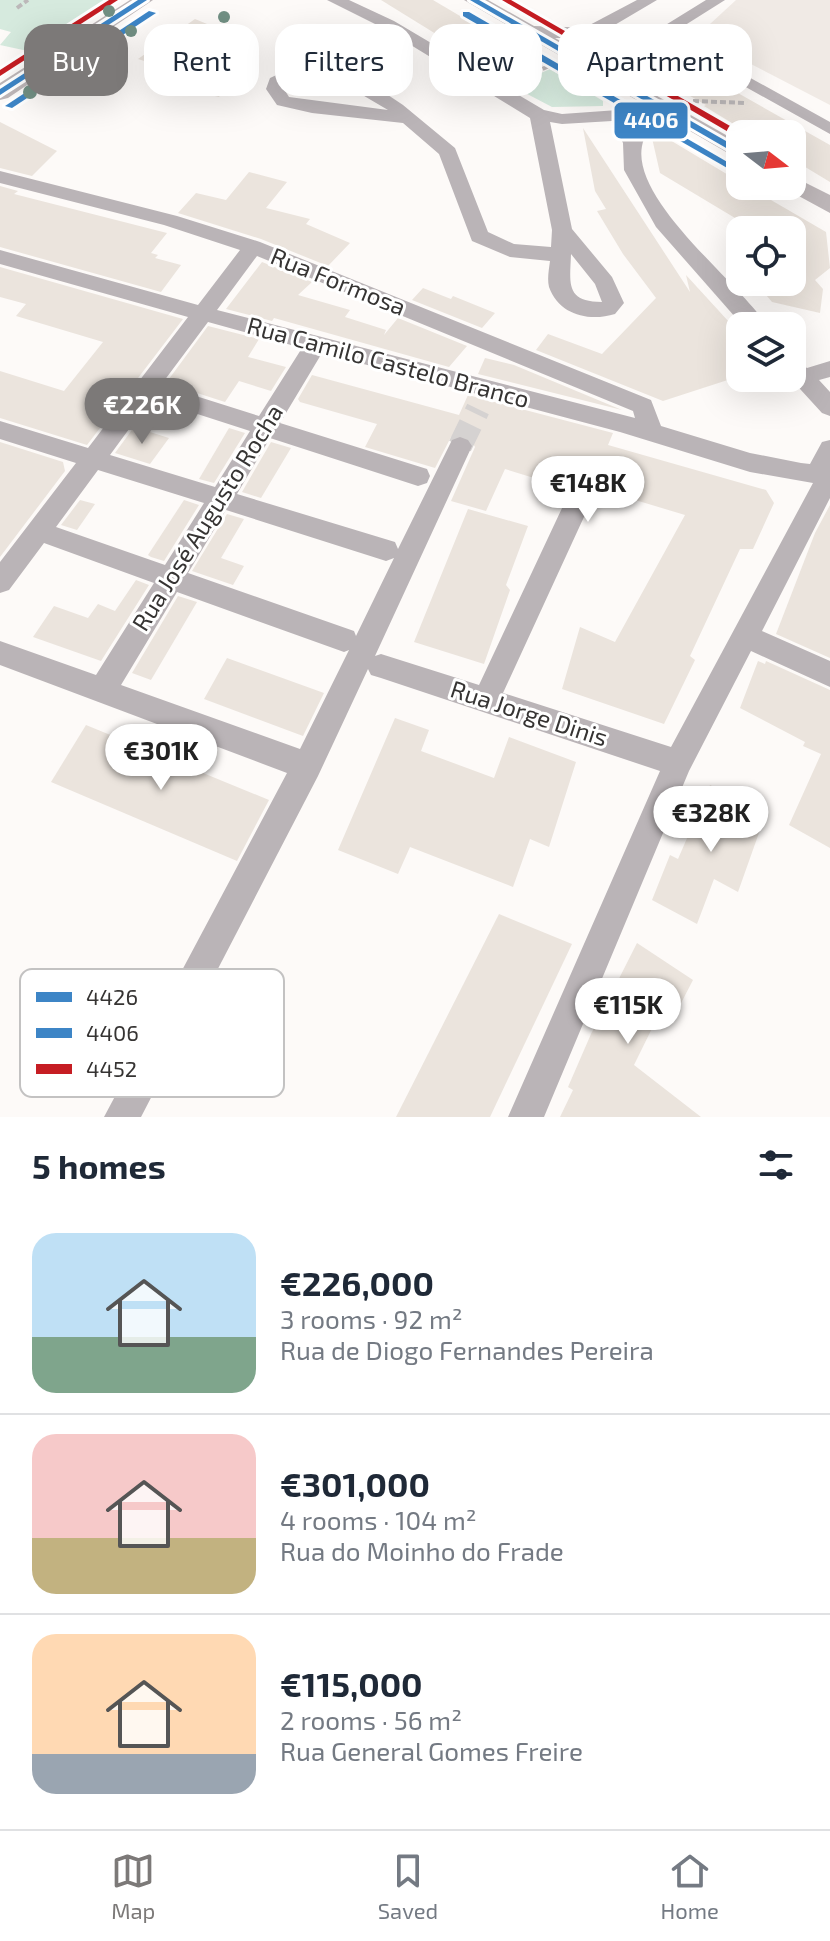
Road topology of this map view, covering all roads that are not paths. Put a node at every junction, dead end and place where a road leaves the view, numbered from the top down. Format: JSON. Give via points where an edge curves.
{"nodes":[{"id":1,"x":143,"y":0,"type":"edge"},
{"id":2,"x":335,"y":0,"type":"edge"},
{"id":3,"x":474,"y":0,"type":"edge"},
{"id":4,"x":649,"y":0,"type":"edge"},
{"id":5,"x":717,"y":0,"type":"edge"},
{"id":6,"x":516,"y":24,"type":"edge"},
{"id":7,"x":610,"y":24,"type":"edge"},
{"id":8,"x":542,"y":45,"type":"edge"},
{"id":9,"x":557,"y":59,"type":"edge"},
{"id":10,"x":0,"y":93,"type":"edge"},
{"id":11,"x":625,"y":96,"type":"edge"},
{"id":12,"x":642,"y":96,"type":"edge"},
{"id":13,"x":539,"y":115,"type":"junction"},
{"id":14,"x":618,"y":115,"type":"junction"},
{"id":15,"x":408,"y":118,"type":"junction"},
{"id":16,"x":691,"y":125,"type":"junction"},
{"id":17,"x":830,"y":129,"type":"edge"},
{"id":18,"x":632,"y":143,"type":"junction"},
{"id":19,"x":726,"y":145,"type":"edge"},
{"id":20,"x":0,"y":177,"type":"edge"},
{"id":21,"x":806,"y":191,"type":"edge"},
{"id":22,"x":830,"y":205,"type":"edge"},
{"id":23,"x":562,"y":230,"type":"junction"},
{"id":24,"x":253,"y":247,"type":"junction"},
{"id":25,"x":560,"y":255,"type":"junction"},
{"id":26,"x":0,"y":257,"type":"edge"},
{"id":27,"x":743,"y":312,"type":"edge"},
{"id":28,"x":203,"y":314,"type":"junction"},
{"id":29,"x":316,"y":344,"type":"junction"},
{"id":30,"x":830,"y":369,"type":"edge"},
{"id":31,"x":806,"y":371,"type":"edge"},
{"id":32,"x":806,"y":382,"type":"edge"},
{"id":33,"x":146,"y":389,"type":"junction"},
{"id":34,"x":830,"y":407,"type":"edge"},
{"id":35,"x":264,"y":427,"type":"junction"},
{"id":36,"x":0,"y":430,"type":"edge"},
{"id":37,"x":651,"y":431,"type":"junction"},
{"id":38,"x":460,"y":446,"type":"tunnel mouth"},
{"id":39,"x":93,"y":459,"type":"junction"},
{"id":40,"x":775,"y":468,"type":"junction"},
{"id":41,"x":828,"y":470,"type":"edge"},
{"id":42,"x":418,"y":476,"type":"dead end"},
{"id":43,"x":219,"y":498,"type":"junction"},
{"id":44,"x":576,"y":506,"type":"dead end"},
{"id":45,"x":805,"y":518,"type":"junction"},
{"id":46,"x":39,"y":531,"type":"junction"},
{"id":47,"x":386,"y":550,"type":"dead end"},
{"id":48,"x":172,"y":579,"type":"junction"},
{"id":49,"x":0,"y":582,"type":"edge"},
{"id":50,"x":743,"y":635,"type":"junction"},
{"id":51,"x":344,"y":640,"type":"dead end"},
{"id":52,"x":0,"y":653,"type":"edge"},
{"id":53,"x":381,"y":666,"type":"dead end"},
{"id":54,"x":830,"y":674,"type":"edge"},
{"id":55,"x":101,"y":692,"type":"junction"},
{"id":56,"x":486,"y":700,"type":"junction"},
{"id":57,"x":678,"y":763,"type":"junction"},
{"id":58,"x":307,"y":766,"type":"junction"},
{"id":59,"x":200,"y":969,"type":"edge"},
{"id":60,"x":133,"y":1097,"type":"edge"},
{"id":61,"x":122,"y":1117,"type":"edge"},
{"id":62,"x":526,"y":1117,"type":"edge"}],
"edges":[{"from":1,"to":10,"type":"main road"},
{"from":2,"to":13,"type":"street","via":[[409,35]]},
{"from":3,"to":6,"type":"main road"},
{"from":4,"to":7,"type":"street"},
{"from":5,"to":17,"type":"street","via":[[659,34]]},
{"from":8,"to":9,"type":"main road"},
{"from":11,"to":14,"type":"street"},
{"from":12,"to":16,"type":"main road"},
{"from":13,"to":14,"type":"street"},
{"from":13,"to":23,"type":"street"},
{"from":14,"to":18,"type":"street"},
{"from":15,"to":15,"type":"street","via":[[297,105],[283,101],[275,89],[279,78],[305,67],[364,87]]},
{"from":15,"to":25,"type":"street","via":[[448,152],[479,236],[510,250]]},
{"from":16,"to":18,"type":"street","via":[[655,125],[641,130]]},
{"from":16,"to":19,"type":"main road"},
{"from":18,"to":27,"type":"street","via":[[634,170],[666,227]]},
{"from":20,"to":24,"type":"street","name":"Rua Formosa"},
{"from":21,"to":22,"type":"main road"},
{"from":23,"to":25,"type":"street"},
{"from":23,"to":25,"type":"street","via":[[605,282],[613,303],[607,309],[583,309],[563,295]]},
{"from":24,"to":28,"type":"street"},
{"from":24,"to":37,"type":"street","name":"Rua Formosa","via":[[643,406]]},
{"from":26,"to":28,"type":"street","name":"Rua Camilo Castelo Branco"},
{"from":28,"to":29,"type":"street","name":"Rua Camilo Castelo Branco"},
{"from":28,"to":33,"type":"street"},
{"from":29,"to":35,"type":"street","name":"Rua José Augusto Rocha"},
{"from":29,"to":37,"type":"street","name":"Rua Camilo Castelo Branco","via":[[482,399]]},
{"from":30,"to":31,"type":"street"},
{"from":32,"to":34,"type":"street"},
{"from":33,"to":35,"type":"street"},
{"from":33,"to":39,"type":"street"},
{"from":35,"to":42,"type":"street"},
{"from":35,"to":43,"type":"street","name":"Rua José Augusto Rocha"},
{"from":36,"to":39,"type":"street"},
{"from":37,"to":40,"type":"street","name":"Rua Camilo Castelo Branco"},
{"from":38,"to":58,"type":"street"},
{"from":39,"to":43,"type":"street"},
{"from":39,"to":46,"type":"street"},
{"from":40,"to":41,"type":"street","name":"Rua Camilo Castelo Branco"},
{"from":40,"to":45,"type":"street","via":[[794,490]]},
{"from":41,"to":45,"type":"street"},
{"from":43,"to":47,"type":"street"},
{"from":43,"to":48,"type":"street","name":"Rua José Augusto Rocha"},
{"from":44,"to":56,"type":"street"},
{"from":45,"to":50,"type":"street"},
{"from":46,"to":48,"type":"street"},
{"from":46,"to":49,"type":"street"},
{"from":48,"to":51,"type":"street"},
{"from":48,"to":55,"type":"street","name":"Rua José Augusto Rocha"},
{"from":50,"to":54,"type":"street"},
{"from":50,"to":57,"type":"street"},
{"from":52,"to":55,"type":"street"},
{"from":53,"to":56,"type":"street","name":"Rua Jorge Dinis"},
{"from":55,"to":58,"type":"street"},
{"from":56,"to":57,"type":"street","name":"Rua Jorge Dinis"},
{"from":57,"to":62,"type":"street"},
{"from":58,"to":59,"type":"street"},
{"from":60,"to":61,"type":"street"}]}
